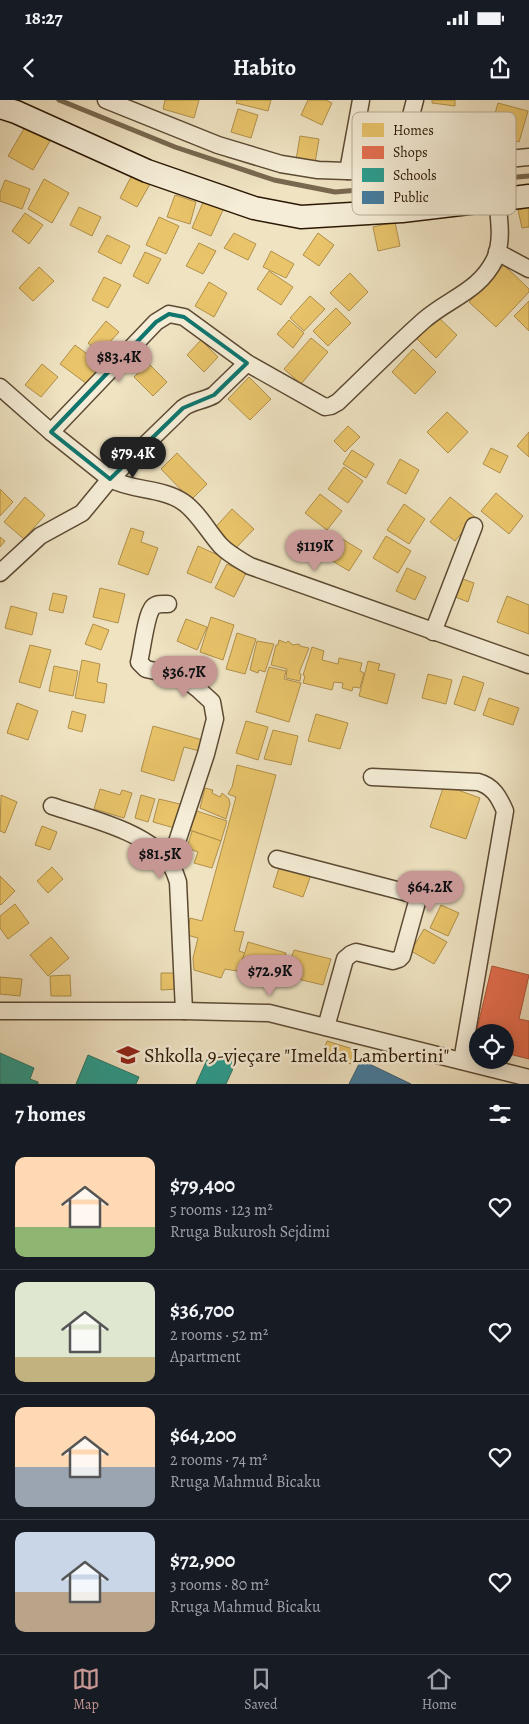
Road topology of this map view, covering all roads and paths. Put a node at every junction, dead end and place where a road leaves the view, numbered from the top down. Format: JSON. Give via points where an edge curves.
{"nodes":[{"id":1,"x":106,"y":100,"type":"edge"},
{"id":2,"x":12,"y":106,"type":"edge"},
{"id":3,"x":352,"y":149,"type":"edge"},
{"id":4,"x":529,"y":157,"type":"edge"},
{"id":5,"x":516,"y":158,"type":"edge"},
{"id":6,"x":348,"y":171,"type":"junction"},
{"id":7,"x":352,"y":171,"type":"edge"},
{"id":8,"x":529,"y":196,"type":"edge"},
{"id":9,"x":516,"y":197,"type":"edge"},
{"id":10,"x":352,"y":214,"type":"edge"},
{"id":11,"x":499,"y":215,"type":"edge"},
{"id":12,"x":497,"y":252,"type":"junction"},
{"id":13,"x":529,"y":269,"type":"edge"},
{"id":14,"x":247,"y":363,"type":"junction"},
{"id":15,"x":0,"y":387,"type":"edge"},
{"id":16,"x":51,"y":432,"type":"junction"},
{"id":17,"x":110,"y":479,"type":"junction"},
{"id":18,"x":474,"y":526,"type":"dead end"},
{"id":19,"x":0,"y":573,"type":"edge"},
{"id":20,"x":168,"y":604,"type":"dead end"},
{"id":21,"x":433,"y":632,"type":"junction"},
{"id":22,"x":529,"y":665,"type":"edge"},
{"id":23,"x":372,"y":777,"type":"dead end"},
{"id":24,"x":52,"y":806,"type":"dead end"},
{"id":25,"x":277,"y":859,"type":"dead end"},
{"id":26,"x":170,"y":863,"type":"junction"},
{"id":27,"x":184,"y":1011,"type":"junction"},
{"id":28,"x":0,"y":1012,"type":"edge"},
{"id":29,"x":326,"y":1027,"type":"junction"},
{"id":30,"x":462,"y":1061,"type":"junction"},
{"id":31,"x":529,"y":1078,"type":"edge"}],
"edges":[{"from":1,"to":6,"type":"street","via":[[218,145],[281,164]]},
{"from":2,"to":10,"type":"main road","via":[[147,170],[254,208],[301,217]]},
{"from":3,"to":6,"type":"street"},
{"from":4,"to":5,"type":"street"},
{"from":6,"to":7,"type":"street"},
{"from":8,"to":9,"type":"main road"},
{"from":11,"to":12,"type":"street","via":[[501,234]]},
{"from":12,"to":13,"type":"street"},
{"from":12,"to":14,"type":"street","via":[[487,272],[473,288],[425,319],[331,406],[325,406]]},
{"from":14,"to":16,"type":"street","via":[[184,317],[169,314],[156,322]]},
{"from":14,"to":17,"type":"street","via":[[214,395],[183,408]]},
{"from":15,"to":16,"type":"street"},
{"from":16,"to":17,"type":"street"},
{"from":17,"to":19,"type":"street","via":[[82,513],[40,536]]},
{"from":17,"to":21,"type":"street","via":[[173,496],[185,503],[232,556],[250,566]]},
{"from":18,"to":21,"type":"street"},
{"from":20,"to":26,"type":"street","via":[[159,604],[149,615],[139,662],[146,669],[182,678],[199,690],[212,702],[215,719]]},
{"from":21,"to":22,"type":"street"},
{"from":23,"to":30,"type":"street","via":[[478,782],[488,785],[505,811]]},
{"from":24,"to":26,"type":"street","via":[[138,836]]},
{"from":25,"to":29,"type":"street","via":[[416,897],[402,956],[398,960],[356,952],[345,959]]},
{"from":26,"to":27,"type":"street","via":[[178,882]]},
{"from":27,"to":28,"type":"street"},
{"from":27,"to":29,"type":"street","via":[[269,1013]]},
{"from":29,"to":30,"type":"street"},
{"from":30,"to":31,"type":"street"}]}
